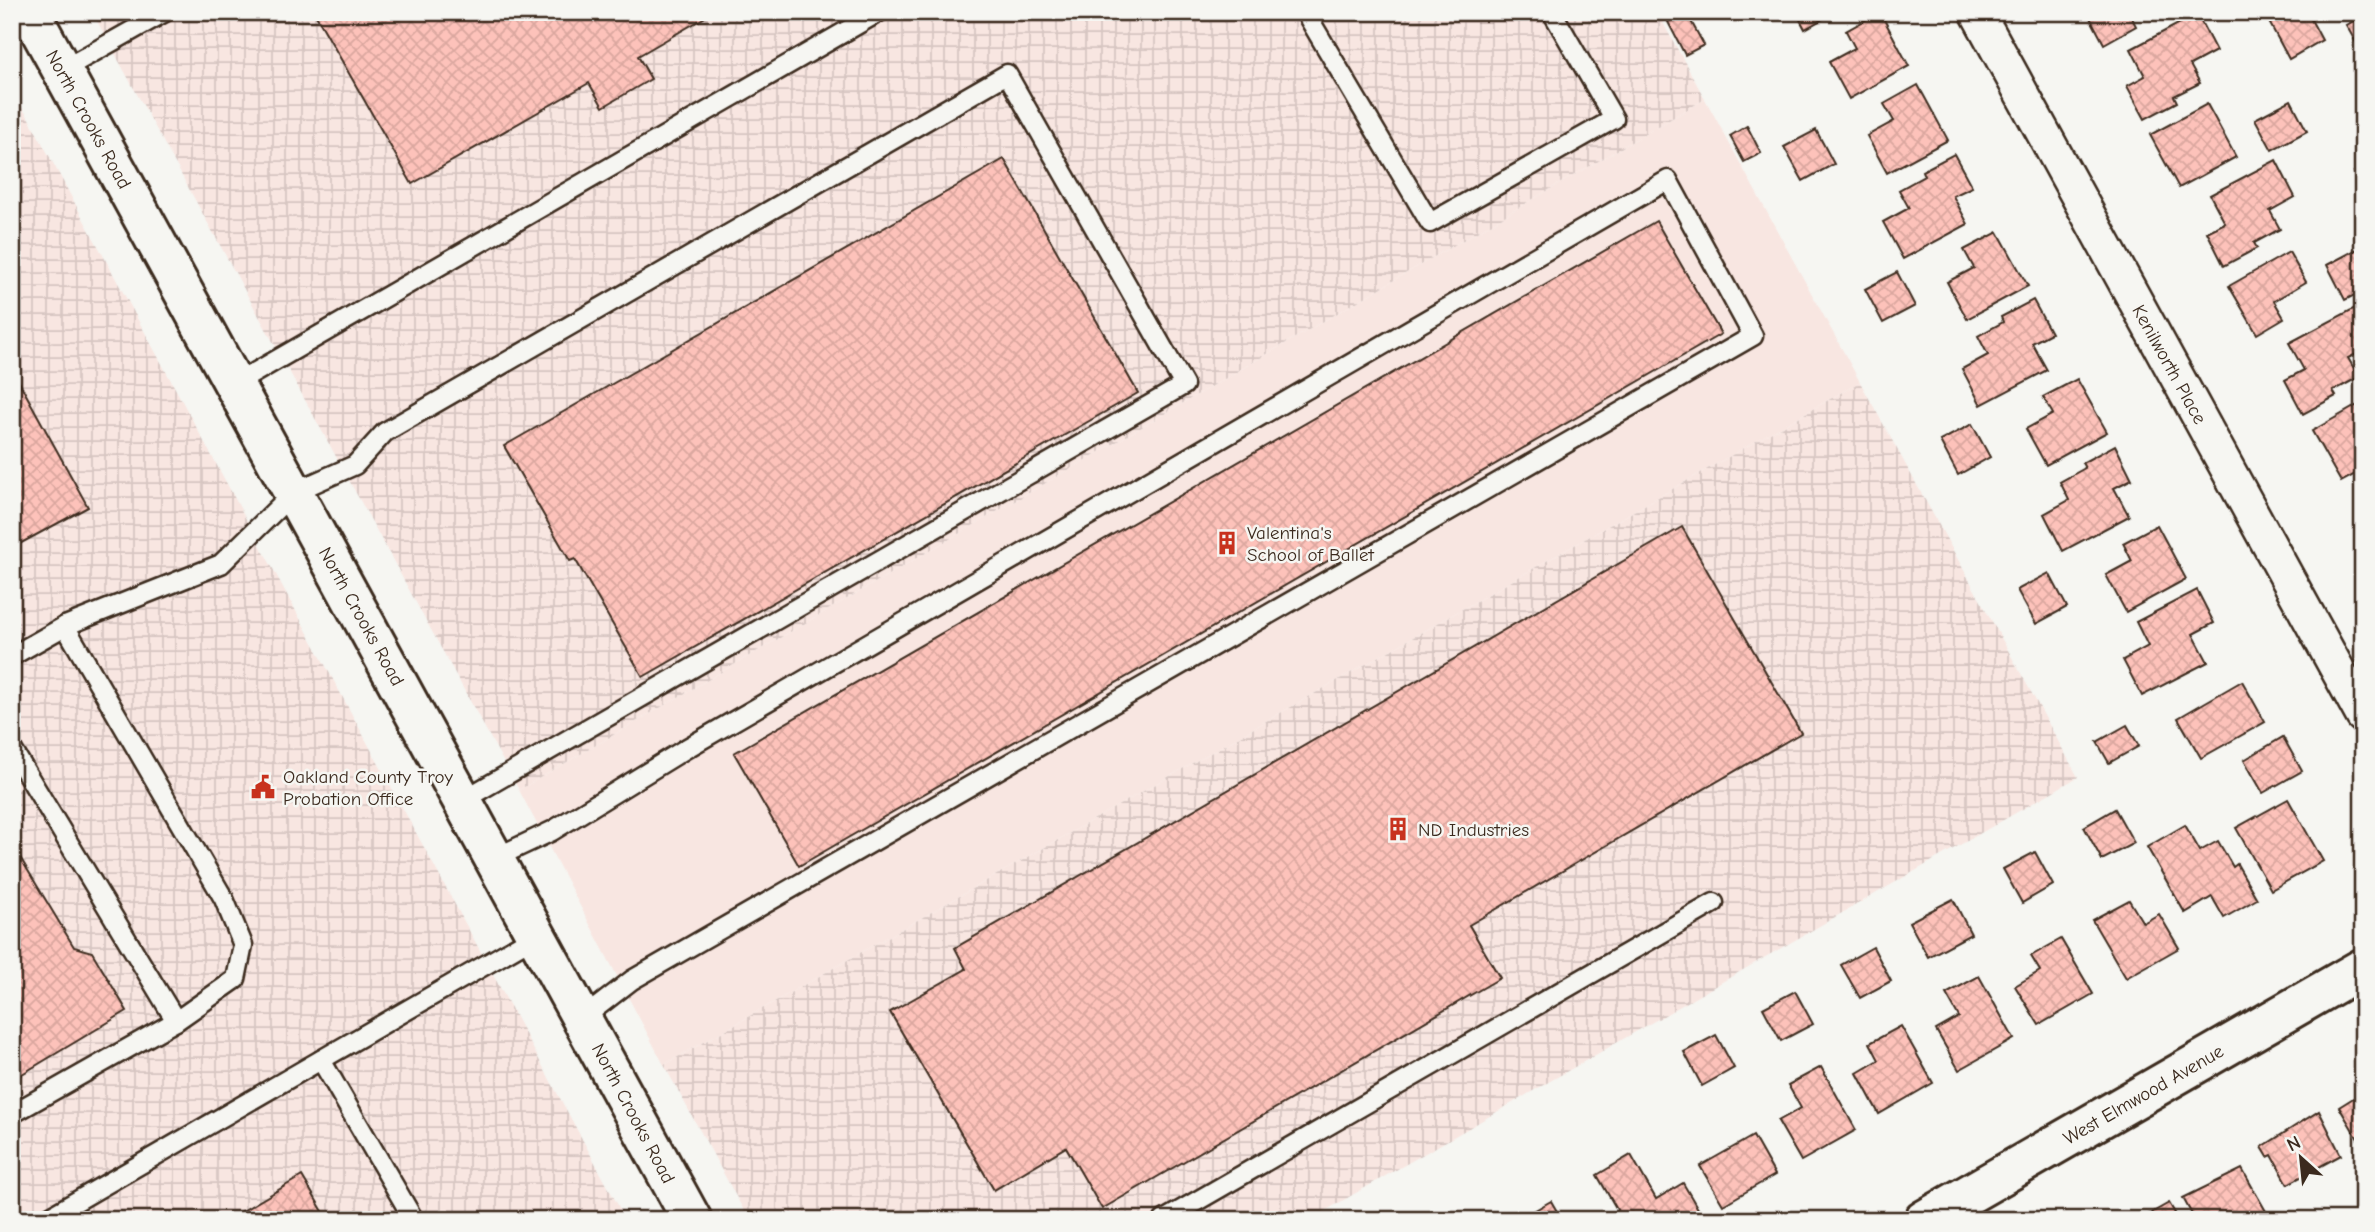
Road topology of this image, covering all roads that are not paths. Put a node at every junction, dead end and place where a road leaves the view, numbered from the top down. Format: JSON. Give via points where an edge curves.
{"nodes":[{"id":1,"x":30,"y":12,"type":"edge"},
{"id":2,"x":165,"y":12,"type":"edge"},
{"id":3,"x":880,"y":12,"type":"edge"},
{"id":4,"x":1304,"y":12,"type":"edge"},
{"id":5,"x":1552,"y":12,"type":"edge"},
{"id":6,"x":1977,"y":12,"type":"edge"},
{"id":7,"x":62,"y":70,"type":"junction"},
{"id":8,"x":234,"y":384,"type":"junction"},
{"id":9,"x":294,"y":492,"type":"junction"},
{"id":10,"x":65,"y":626,"type":"junction"},
{"id":11,"x":12,"y":656,"type":"edge"},
{"id":12,"x":2363,"y":716,"type":"edge"},
{"id":13,"x":12,"y":749,"type":"edge"},
{"id":14,"x":463,"y":800,"type":"junction"},
{"id":15,"x":495,"y":858,"type":"junction"},
{"id":16,"x":1714,"y":903,"type":"dead end"},
{"id":17,"x":537,"y":935,"type":"junction"},
{"id":18,"x":2363,"y":968,"type":"edge"},
{"id":19,"x":583,"y":1018,"type":"junction"},
{"id":20,"x":176,"y":1021,"type":"junction"},
{"id":21,"x":321,"y":1060,"type":"junction"},
{"id":22,"x":12,"y":1114,"type":"edge"},
{"id":23,"x":44,"y":1220,"type":"edge"},
{"id":24,"x":414,"y":1220,"type":"edge"},
{"id":25,"x":692,"y":1220,"type":"edge"},
{"id":26,"x":1164,"y":1220,"type":"edge"},
{"id":27,"x":1924,"y":1220,"type":"edge"}],
"edges":[{"from":1,"to":7,"type":"main road","name":"North Crooks Road"},
{"from":2,"to":7,"type":"lane"},
{"from":3,"to":8,"type":"lane"},
{"from":4,"to":5,"type":"lane","via":[[1430,223],[1614,119]]},
{"from":6,"to":12,"type":"street","name":"Kenilworth Place"},
{"from":7,"to":8,"type":"main road","name":"North Crooks Road"},
{"from":8,"to":9,"type":"main road","name":"North Crooks Road"},
{"from":9,"to":10,"type":"lane","via":[[221,564]]},
{"from":9,"to":14,"type":"main road","name":"North Crooks Road"},
{"from":9,"to":14,"type":"lane","via":[[355,465],[385,432],[1007,74],[1184,385]]},
{"from":10,"to":11,"type":"lane"},
{"from":10,"to":20,"type":"lane","via":[[224,899],[243,945],[236,979]]},
{"from":13,"to":20,"type":"lane"},
{"from":14,"to":15,"type":"main road","name":"North Crooks Road"},
{"from":15,"to":17,"type":"main road","name":"North Crooks Road"},
{"from":15,"to":19,"type":"lane","via":[[552,831],[687,748],[1668,180],[1753,336],[632,979]]},
{"from":16,"to":26,"type":"lane"},
{"from":17,"to":19,"type":"main road","name":"North Crooks Road"},
{"from":17,"to":21,"type":"lane"},
{"from":18,"to":27,"type":"main road","name":"West Elmwood Avenue"},
{"from":19,"to":25,"type":"main road","name":"North Crooks Road"},
{"from":20,"to":22,"type":"lane"},
{"from":21,"to":23,"type":"lane"},
{"from":21,"to":24,"type":"lane"}]}
